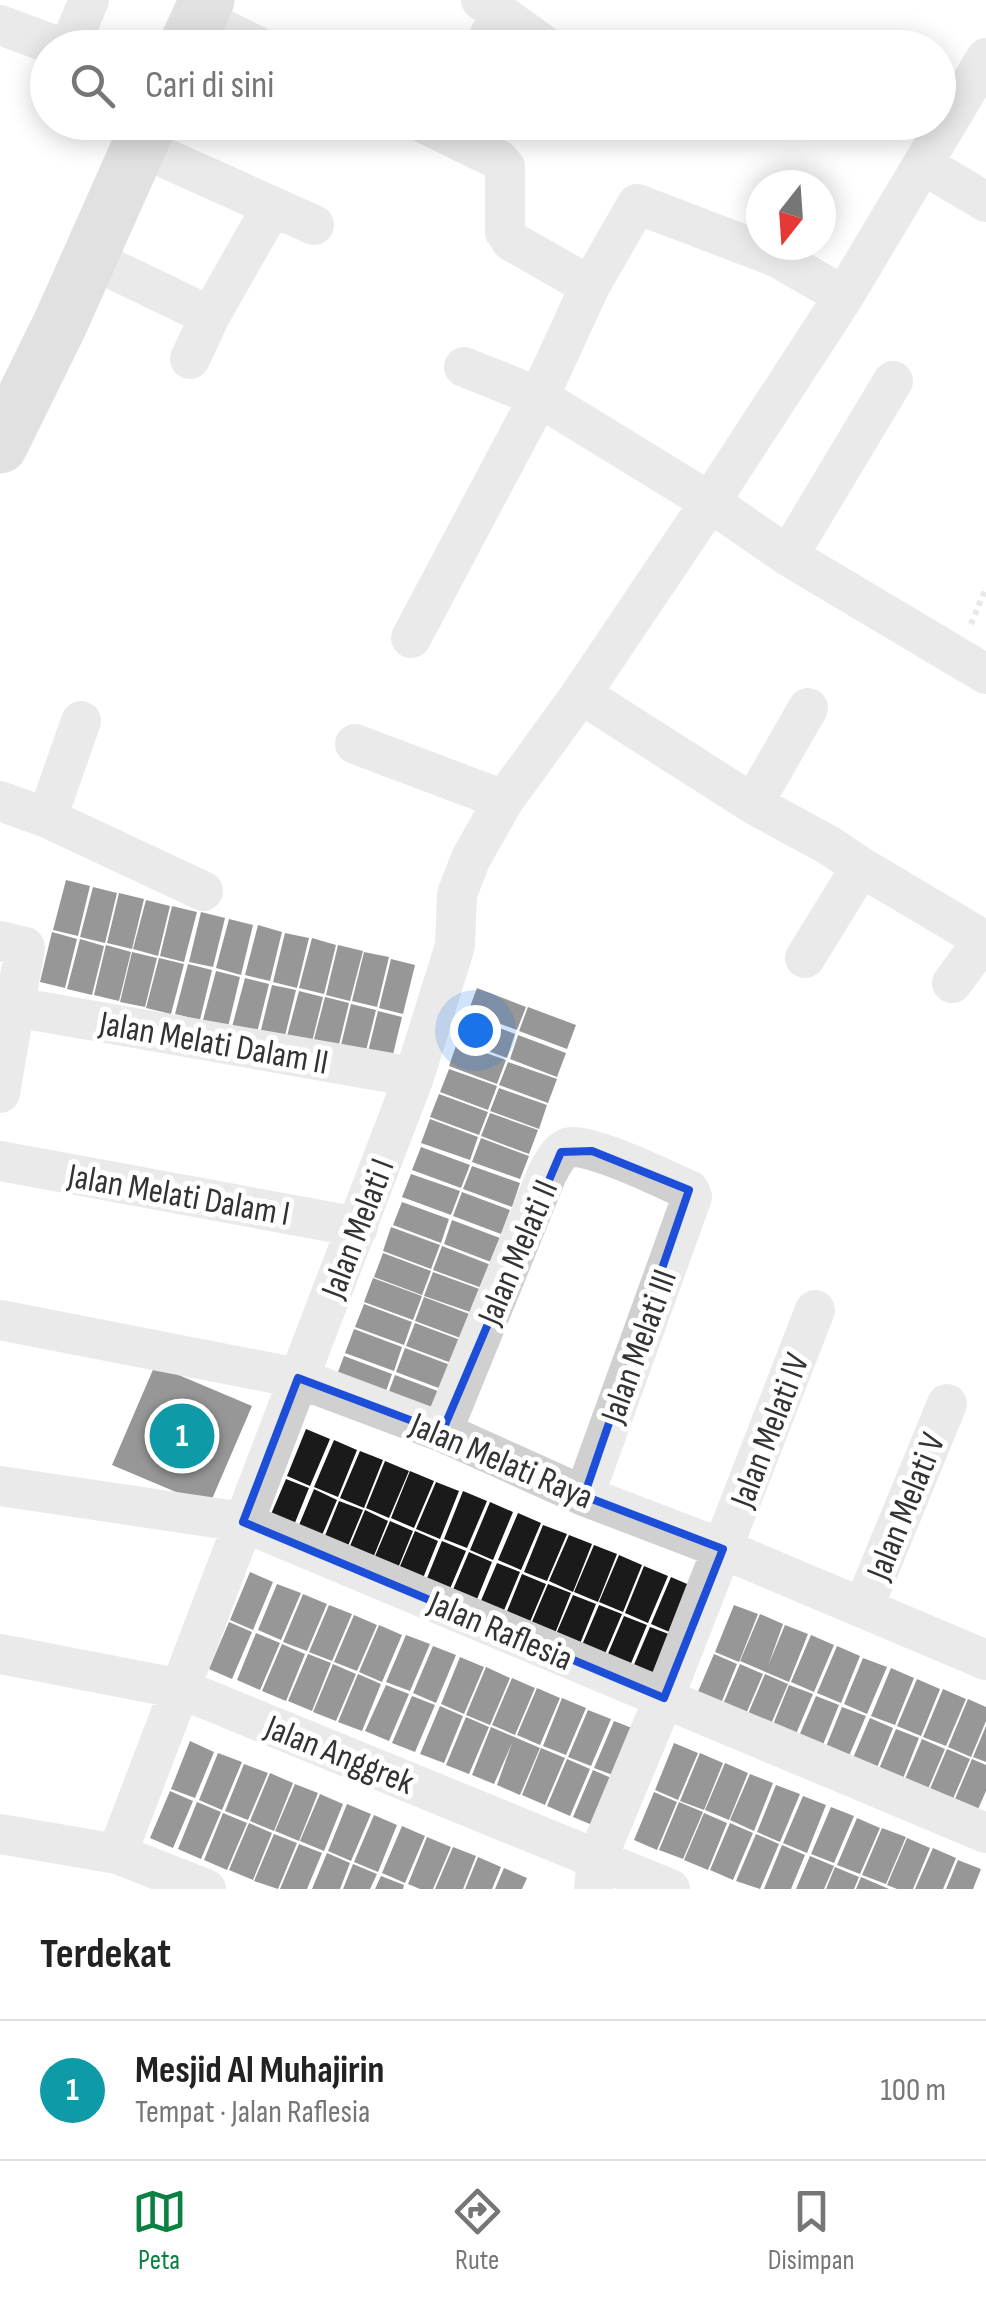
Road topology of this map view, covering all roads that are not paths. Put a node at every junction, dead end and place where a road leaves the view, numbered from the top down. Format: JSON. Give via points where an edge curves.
{"nodes":[{"id":1,"x":89,"y":0,"type":"edge"},
{"id":2,"x":0,"y":25,"type":"edge"},
{"id":3,"x":75,"y":30,"type":"edge"},
{"id":4,"x":30,"y":35,"type":"edge"},
{"id":5,"x":986,"y":58,"type":"edge"},
{"id":6,"x":956,"y":110,"type":"edge"},
{"id":7,"x":141,"y":140,"type":"edge"},
{"id":8,"x":155,"y":140,"type":"edge"},
{"id":9,"x":464,"y":140,"type":"edge"},
{"id":10,"x":938,"y":140,"type":"edge"},
{"id":11,"x":924,"y":165,"type":"junction"},
{"id":12,"x":986,"y":202,"type":"edge"},
{"id":13,"x":272,"y":207,"type":"junction"},
{"id":14,"x":314,"y":225,"type":"dead end"},
{"id":15,"x":89,"y":258,"type":"junction"},
{"id":16,"x":590,"y":286,"type":"junction"},
{"id":17,"x":844,"y":296,"type":"junction"},
{"id":18,"x":210,"y":316,"type":"junction"},
{"id":19,"x":190,"y":359,"type":"dead end"},
{"id":20,"x":464,"y":367,"type":"dead end"},
{"id":21,"x":892,"y":380,"type":"dead end"},
{"id":22,"x":539,"y":397,"type":"junction"},
{"id":23,"x":0,"y":446,"type":"edge"},
{"id":24,"x":710,"y":502,"type":"junction"},
{"id":25,"x":788,"y":556,"type":"junction"},
{"id":26,"x":410,"y":638,"type":"dead end"},
{"id":27,"x":986,"y":674,"type":"edge"},
{"id":28,"x":581,"y":694,"type":"junction"},
{"id":29,"x":808,"y":708,"type":"dead end"},
{"id":30,"x":81,"y":721,"type":"dead end"},
{"id":31,"x":355,"y":744,"type":"dead end"},
{"id":32,"x":0,"y":800,"type":"edge"},
{"id":33,"x":504,"y":800,"type":"junction"},
{"id":34,"x":753,"y":804,"type":"junction"},
{"id":35,"x":47,"y":818,"type":"junction"},
{"id":36,"x":861,"y":867,"type":"junction"},
{"id":37,"x":203,"y":891,"type":"dead end"},
{"id":38,"x":985,"y":941,"type":"edge"},
{"id":39,"x":12,"y":944,"type":"edge"},
{"id":40,"x":805,"y":958,"type":"dead end"},
{"id":41,"x":952,"y":982,"type":"dead end"},
{"id":42,"x":14,"y":1007,"type":"junction"},
{"id":43,"x":414,"y":1078,"type":"junction"},
{"id":44,"x":0,"y":1093,"type":"edge"},
{"id":45,"x":0,"y":1161,"type":"edge"},
{"id":46,"x":692,"y":1197,"type":"joint"},
{"id":47,"x":358,"y":1227,"type":"junction"},
{"id":48,"x":815,"y":1310,"type":"dead end"},
{"id":49,"x":0,"y":1320,"type":"edge"},
{"id":50,"x":298,"y":1378,"type":"junction"},
{"id":51,"x":947,"y":1404,"type":"dead end"},
{"id":52,"x":442,"y":1432,"type":"junction"},
{"id":53,"x":0,"y":1486,"type":"edge"},
{"id":54,"x":584,"y":1496,"type":"junction"},
{"id":55,"x":243,"y":1522,"type":"junction"},
{"id":56,"x":723,"y":1549,"type":"junction"},
{"id":57,"x":863,"y":1608,"type":"junction"},
{"id":58,"x":0,"y":1654,"type":"edge"},
{"id":59,"x":986,"y":1660,"type":"edge"},
{"id":60,"x":181,"y":1689,"type":"junction"},
{"id":61,"x":664,"y":1698,"type":"junction"},
{"id":62,"x":986,"y":1833,"type":"edge"},
{"id":63,"x":0,"y":1834,"type":"edge"},
{"id":64,"x":117,"y":1854,"type":"junction"},
{"id":65,"x":596,"y":1874,"type":"edge"},
{"id":66,"x":206,"y":1889,"type":"edge"},
{"id":67,"x":670,"y":1889,"type":"edge"}],
"edges":[{"from":1,"to":3,"type":"street"},
{"from":2,"to":4,"type":"street"},
{"from":5,"to":6,"type":"street","name":"Jalan Melati I"},
{"from":7,"to":15,"type":"street"},
{"from":8,"to":13,"type":"street"},
{"from":9,"to":16,"type":"street","via":[[505,167],[505,232],[511,240]]},
{"from":10,"to":11,"type":"street","name":"Jalan Melati I"},
{"from":11,"to":12,"type":"street"},
{"from":11,"to":17,"type":"street","name":"Jalan Melati I"},
{"from":13,"to":14,"type":"street"},
{"from":13,"to":18,"type":"street"},
{"from":15,"to":18,"type":"street"},
{"from":15,"to":23,"type":"street"},
{"from":16,"to":17,"type":"street","via":[[638,204],[776,257]]},
{"from":16,"to":22,"type":"street"},
{"from":17,"to":24,"type":"street","name":"Jalan Melati I"},
{"from":18,"to":19,"type":"street"},
{"from":20,"to":22,"type":"street"},
{"from":21,"to":25,"type":"street"},
{"from":22,"to":24,"type":"street"},
{"from":22,"to":26,"type":"street"},
{"from":24,"to":25,"type":"street"},
{"from":24,"to":28,"type":"street","name":"Jalan Melati I"},
{"from":25,"to":27,"type":"street"},
{"from":28,"to":33,"type":"street","name":"Jalan Melati I"},
{"from":28,"to":34,"type":"street"},
{"from":29,"to":34,"type":"street"},
{"from":30,"to":35,"type":"street"},
{"from":31,"to":33,"type":"street"},
{"from":32,"to":35,"type":"street"},
{"from":33,"to":43,"type":"street","name":"Jalan Melati I","via":[[457,894],[455,946]]},
{"from":34,"to":36,"type":"street"},
{"from":35,"to":37,"type":"street"},
{"from":36,"to":38,"type":"street"},
{"from":36,"to":40,"type":"street"},
{"from":38,"to":41,"type":"street"},
{"from":39,"to":42,"type":"street"},
{"from":42,"to":43,"type":"street","name":"Jalan Melati Dalam II"},
{"from":42,"to":44,"type":"street"},
{"from":43,"to":47,"type":"street","name":"Jalan Melati I"},
{"from":45,"to":47,"type":"street","name":"Jalan Melati Dalam I"},
{"from":46,"to":52,"type":"street","name":"Jalan Melati II","via":[[689,1190],[592,1150],[574,1146],[561,1152]]},
{"from":46,"to":54,"type":"street","name":"Jalan Melati III"},
{"from":47,"to":50,"type":"street","name":"Jalan Melati I"},
{"from":48,"to":56,"type":"street","name":"Jalan Melati IV"},
{"from":49,"to":50,"type":"street","name":"Jalan Melati Raya"},
{"from":50,"to":52,"type":"street","name":"Jalan Melati Raya"},
{"from":50,"to":55,"type":"street","name":"Jalan Melati I"},
{"from":51,"to":57,"type":"street","name":"Jalan Melati V"},
{"from":52,"to":54,"type":"street","name":"Jalan Melati Raya"},
{"from":53,"to":55,"type":"street","name":"Jalan Raflesia"},
{"from":54,"to":56,"type":"street","name":"Jalan Melati Raya"},
{"from":55,"to":60,"type":"street","name":"Jalan Melati I"},
{"from":55,"to":61,"type":"street","name":"Jalan Raflesia"},
{"from":56,"to":57,"type":"street","name":"Jalan Melati Raya"},
{"from":56,"to":61,"type":"street","name":"Jalan Melati IV"},
{"from":57,"to":59,"type":"street","name":"Jalan Melati Raya"},
{"from":58,"to":60,"type":"street","name":"Jalan Anggrek"},
{"from":60,"to":64,"type":"street","name":"Jalan Melati I"},
{"from":60,"to":65,"type":"street","name":"Jalan Anggrek"},
{"from":61,"to":62,"type":"street","name":"Jalan Raflesia"},
{"from":61,"to":65,"type":"street","name":"Jalan Melati IV"},
{"from":63,"to":64,"type":"street"},
{"from":64,"to":66,"type":"street"},
{"from":65,"to":67,"type":"street","name":"Jalan Anggrek"}]}
